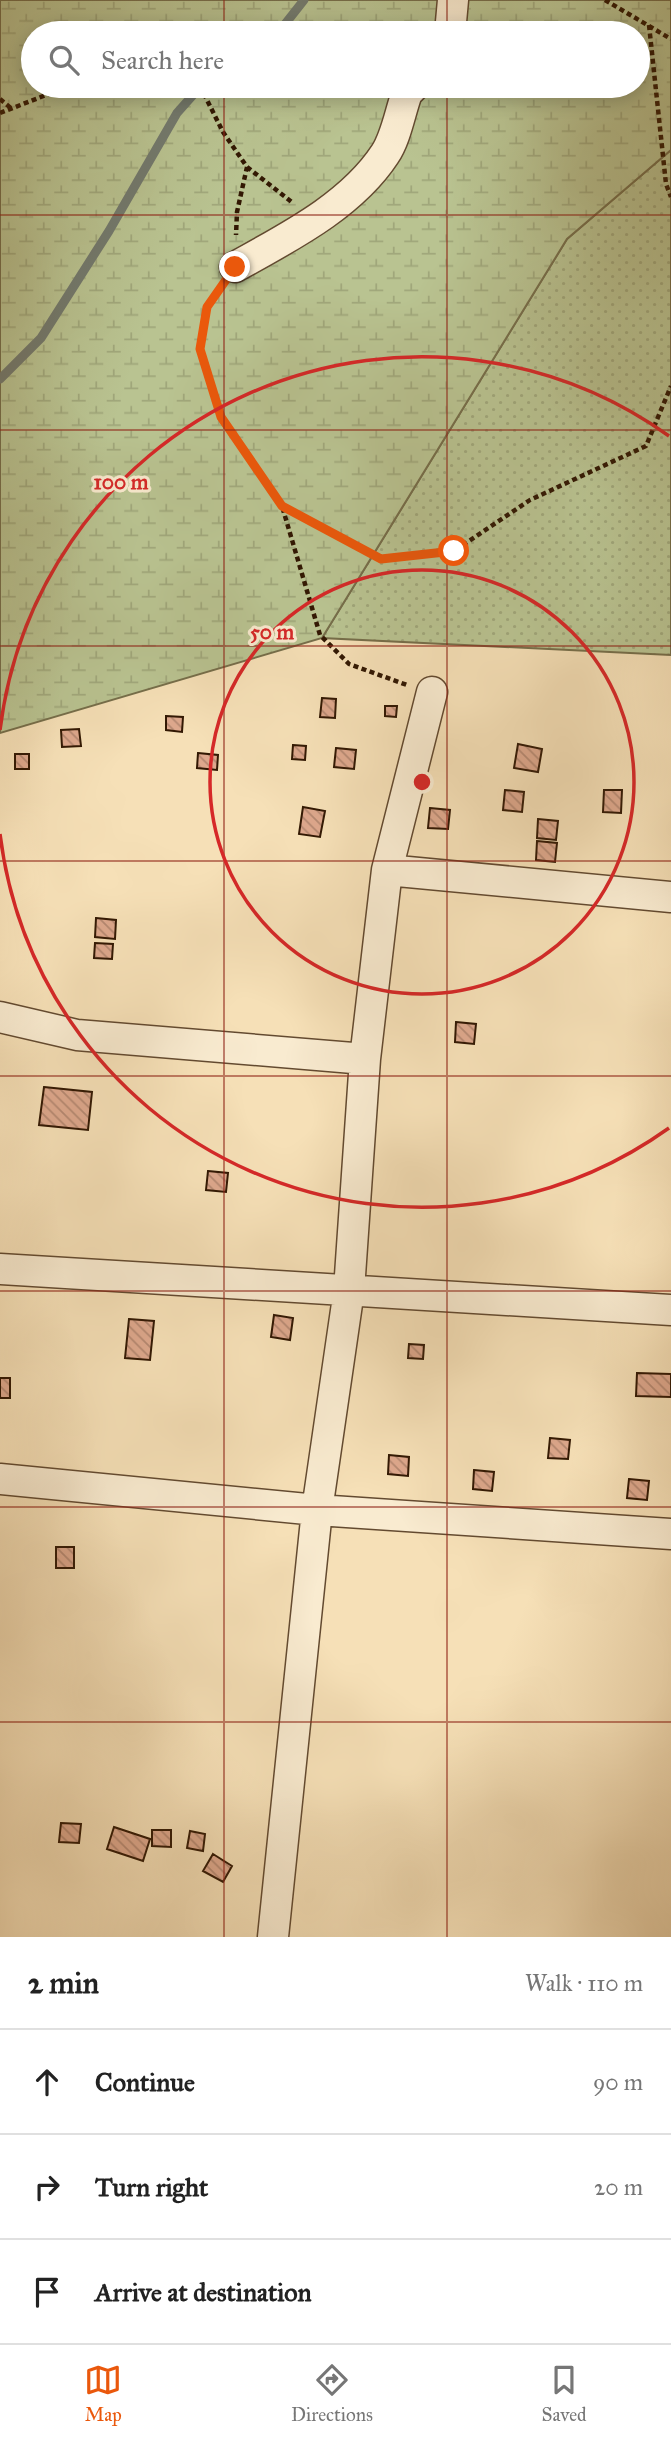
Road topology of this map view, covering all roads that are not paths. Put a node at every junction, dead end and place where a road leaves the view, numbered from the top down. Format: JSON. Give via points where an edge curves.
{"nodes":[{"id":1,"x":453,"y":0,"type":"edge"},
{"id":2,"x":451,"y":21,"type":"edge"},
{"id":3,"x":405,"y":98,"type":"edge"},
{"id":4,"x":235,"y":267,"type":"road end"},
{"id":5,"x":432,"y":692,"type":"road end"},
{"id":6,"x":387,"y":870,"type":"junction"},
{"id":7,"x":671,"y":897,"type":"edge"},
{"id":8,"x":0,"y":1017,"type":"edge"},
{"id":9,"x":365,"y":1059,"type":"junction"},
{"id":10,"x":0,"y":1269,"type":"edge"},
{"id":11,"x":349,"y":1290,"type":"junction"},
{"id":12,"x":671,"y":1310,"type":"edge"},
{"id":13,"x":0,"y":1479,"type":"edge"},
{"id":14,"x":317,"y":1510,"type":"junction"},
{"id":15,"x":671,"y":1534,"type":"edge"},
{"id":16,"x":273,"y":1937,"type":"edge"}],
"edges":[{"from":1,"to":2,"type":"street"},
{"from":3,"to":4,"type":"street","via":[[386,153],[353,191]]},
{"from":5,"to":6,"type":"street"},
{"from":6,"to":7,"type":"street"},
{"from":6,"to":9,"type":"street"},
{"from":8,"to":9,"type":"street","via":[[78,1035]]},
{"from":9,"to":11,"type":"street"},
{"from":10,"to":11,"type":"street"},
{"from":11,"to":12,"type":"street"},
{"from":11,"to":14,"type":"street"},
{"from":13,"to":14,"type":"street"},
{"from":14,"to":15,"type":"street"},
{"from":14,"to":16,"type":"street"}]}
